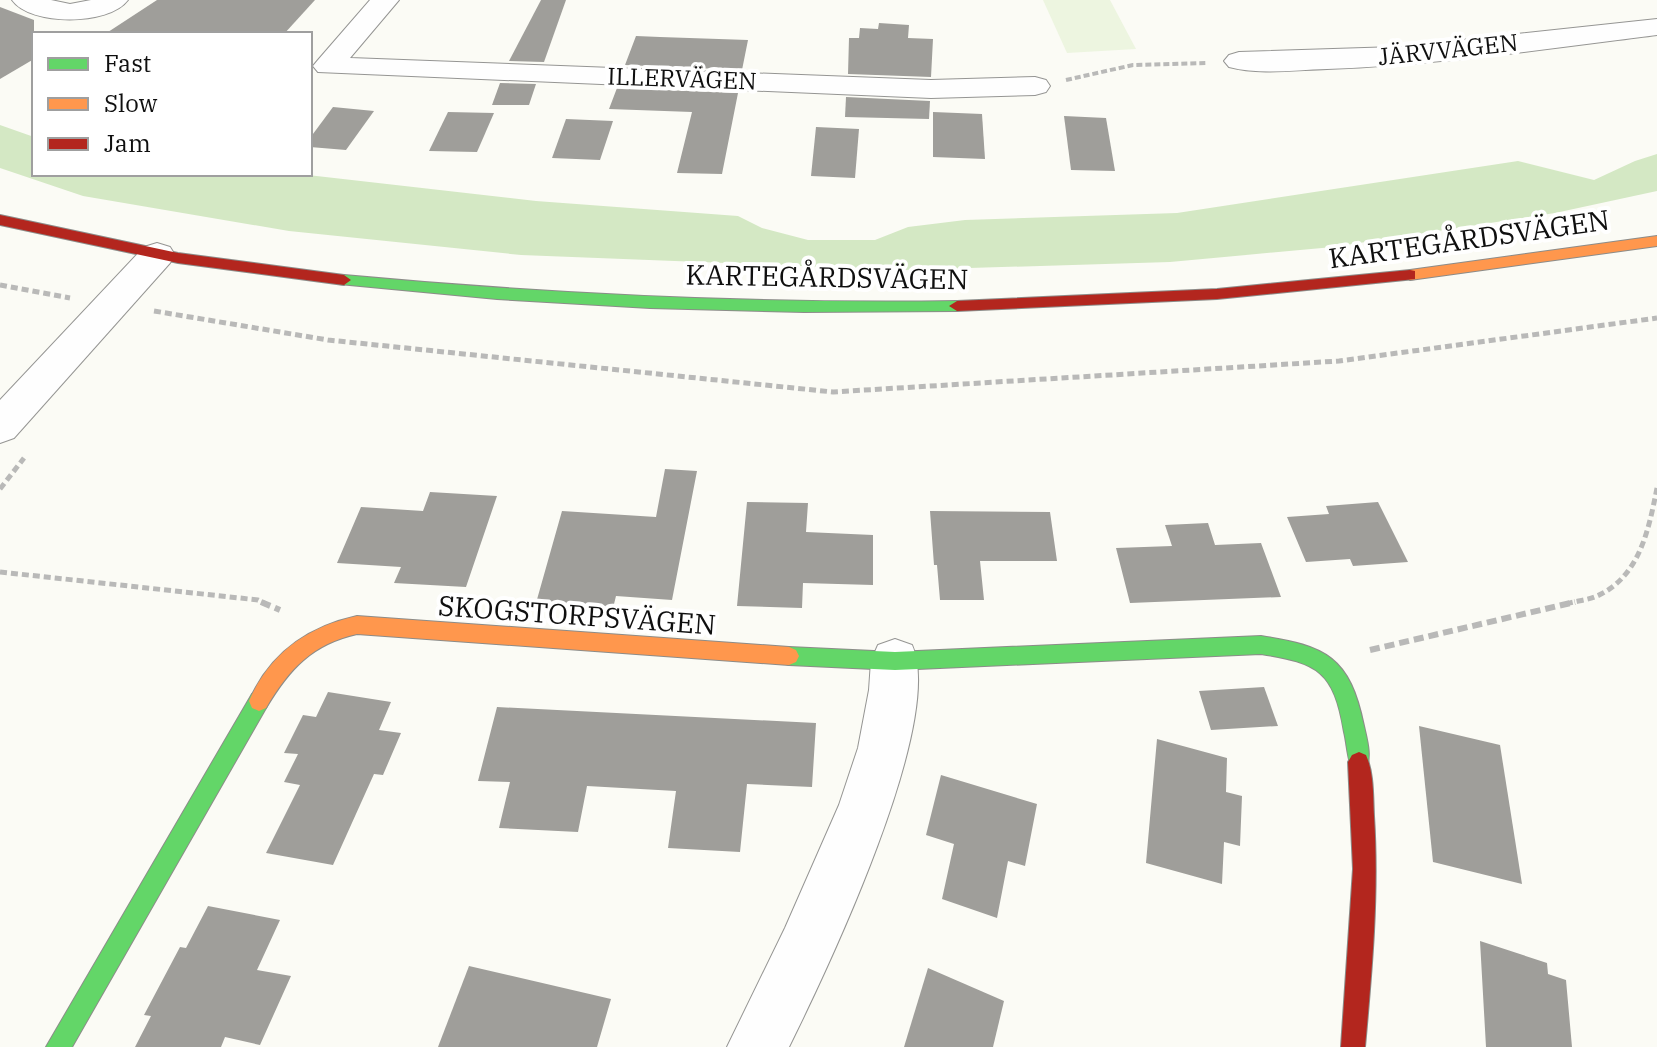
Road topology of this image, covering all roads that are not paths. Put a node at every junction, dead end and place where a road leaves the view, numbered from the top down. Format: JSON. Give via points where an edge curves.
{"nodes":[{"id":1,"x":26,"y":0,"type":"edge"},
{"id":2,"x":114,"y":0,"type":"edge"},
{"id":3,"x":385,"y":0,"type":"edge"},
{"id":4,"x":1648,"y":0,"type":"edge"},
{"id":5,"x":1657,"y":9,"type":"edge"},
{"id":6,"x":1657,"y":27,"type":"edge"},
{"id":7,"x":1239,"y":61,"type":"road end"},
{"id":8,"x":1035,"y":86,"type":"road end"},
{"id":9,"x":0,"y":220,"type":"edge"},
{"id":10,"x":1657,"y":241,"type":"edge"},
{"id":11,"x":157,"y":255,"type":"junction"},
{"id":12,"x":0,"y":427,"type":"edge"},
{"id":13,"x":895,"y":661,"type":"junction"},
{"id":14,"x":58,"y":1047,"type":"edge"},
{"id":15,"x":757,"y":1047,"type":"edge"},
{"id":16,"x":1353,"y":1047,"type":"edge"}],
"edges":[{"from":1,"to":2,"type":"street","via":[[65,14]]},
{"from":3,"to":8,"type":"street","name":"ILLERVÄGEN","via":[[328,66],[931,89]]},
{"from":4,"to":5,"type":"street"},
{"from":6,"to":7,"type":"street","name":"JÄRVVÄGEN","via":[[1431,55]]},
{"from":9,"to":11,"type":"street","name":"KARTEGÅRDSVÄGEN"},
{"from":10,"to":11,"type":"street","name":"KARTEGÅRDSVÄGEN","via":[[1343,285],[1012,307],[720,306],[561,298]]},
{"from":11,"to":12,"type":"street","via":[[125,308]]},
{"from":13,"to":14,"type":"street","name":"SKOGSTORPSVÄGEN","via":[[357,625],[324,631],[300,645],[267,684]]},
{"from":13,"to":15,"type":"street","via":[[886,744],[853,839]]},
{"from":13,"to":16,"type":"street","name":"SKOGSTORPSVÄGEN","via":[[1261,645],[1323,661],[1340,681],[1349,706],[1363,807]]}]}
